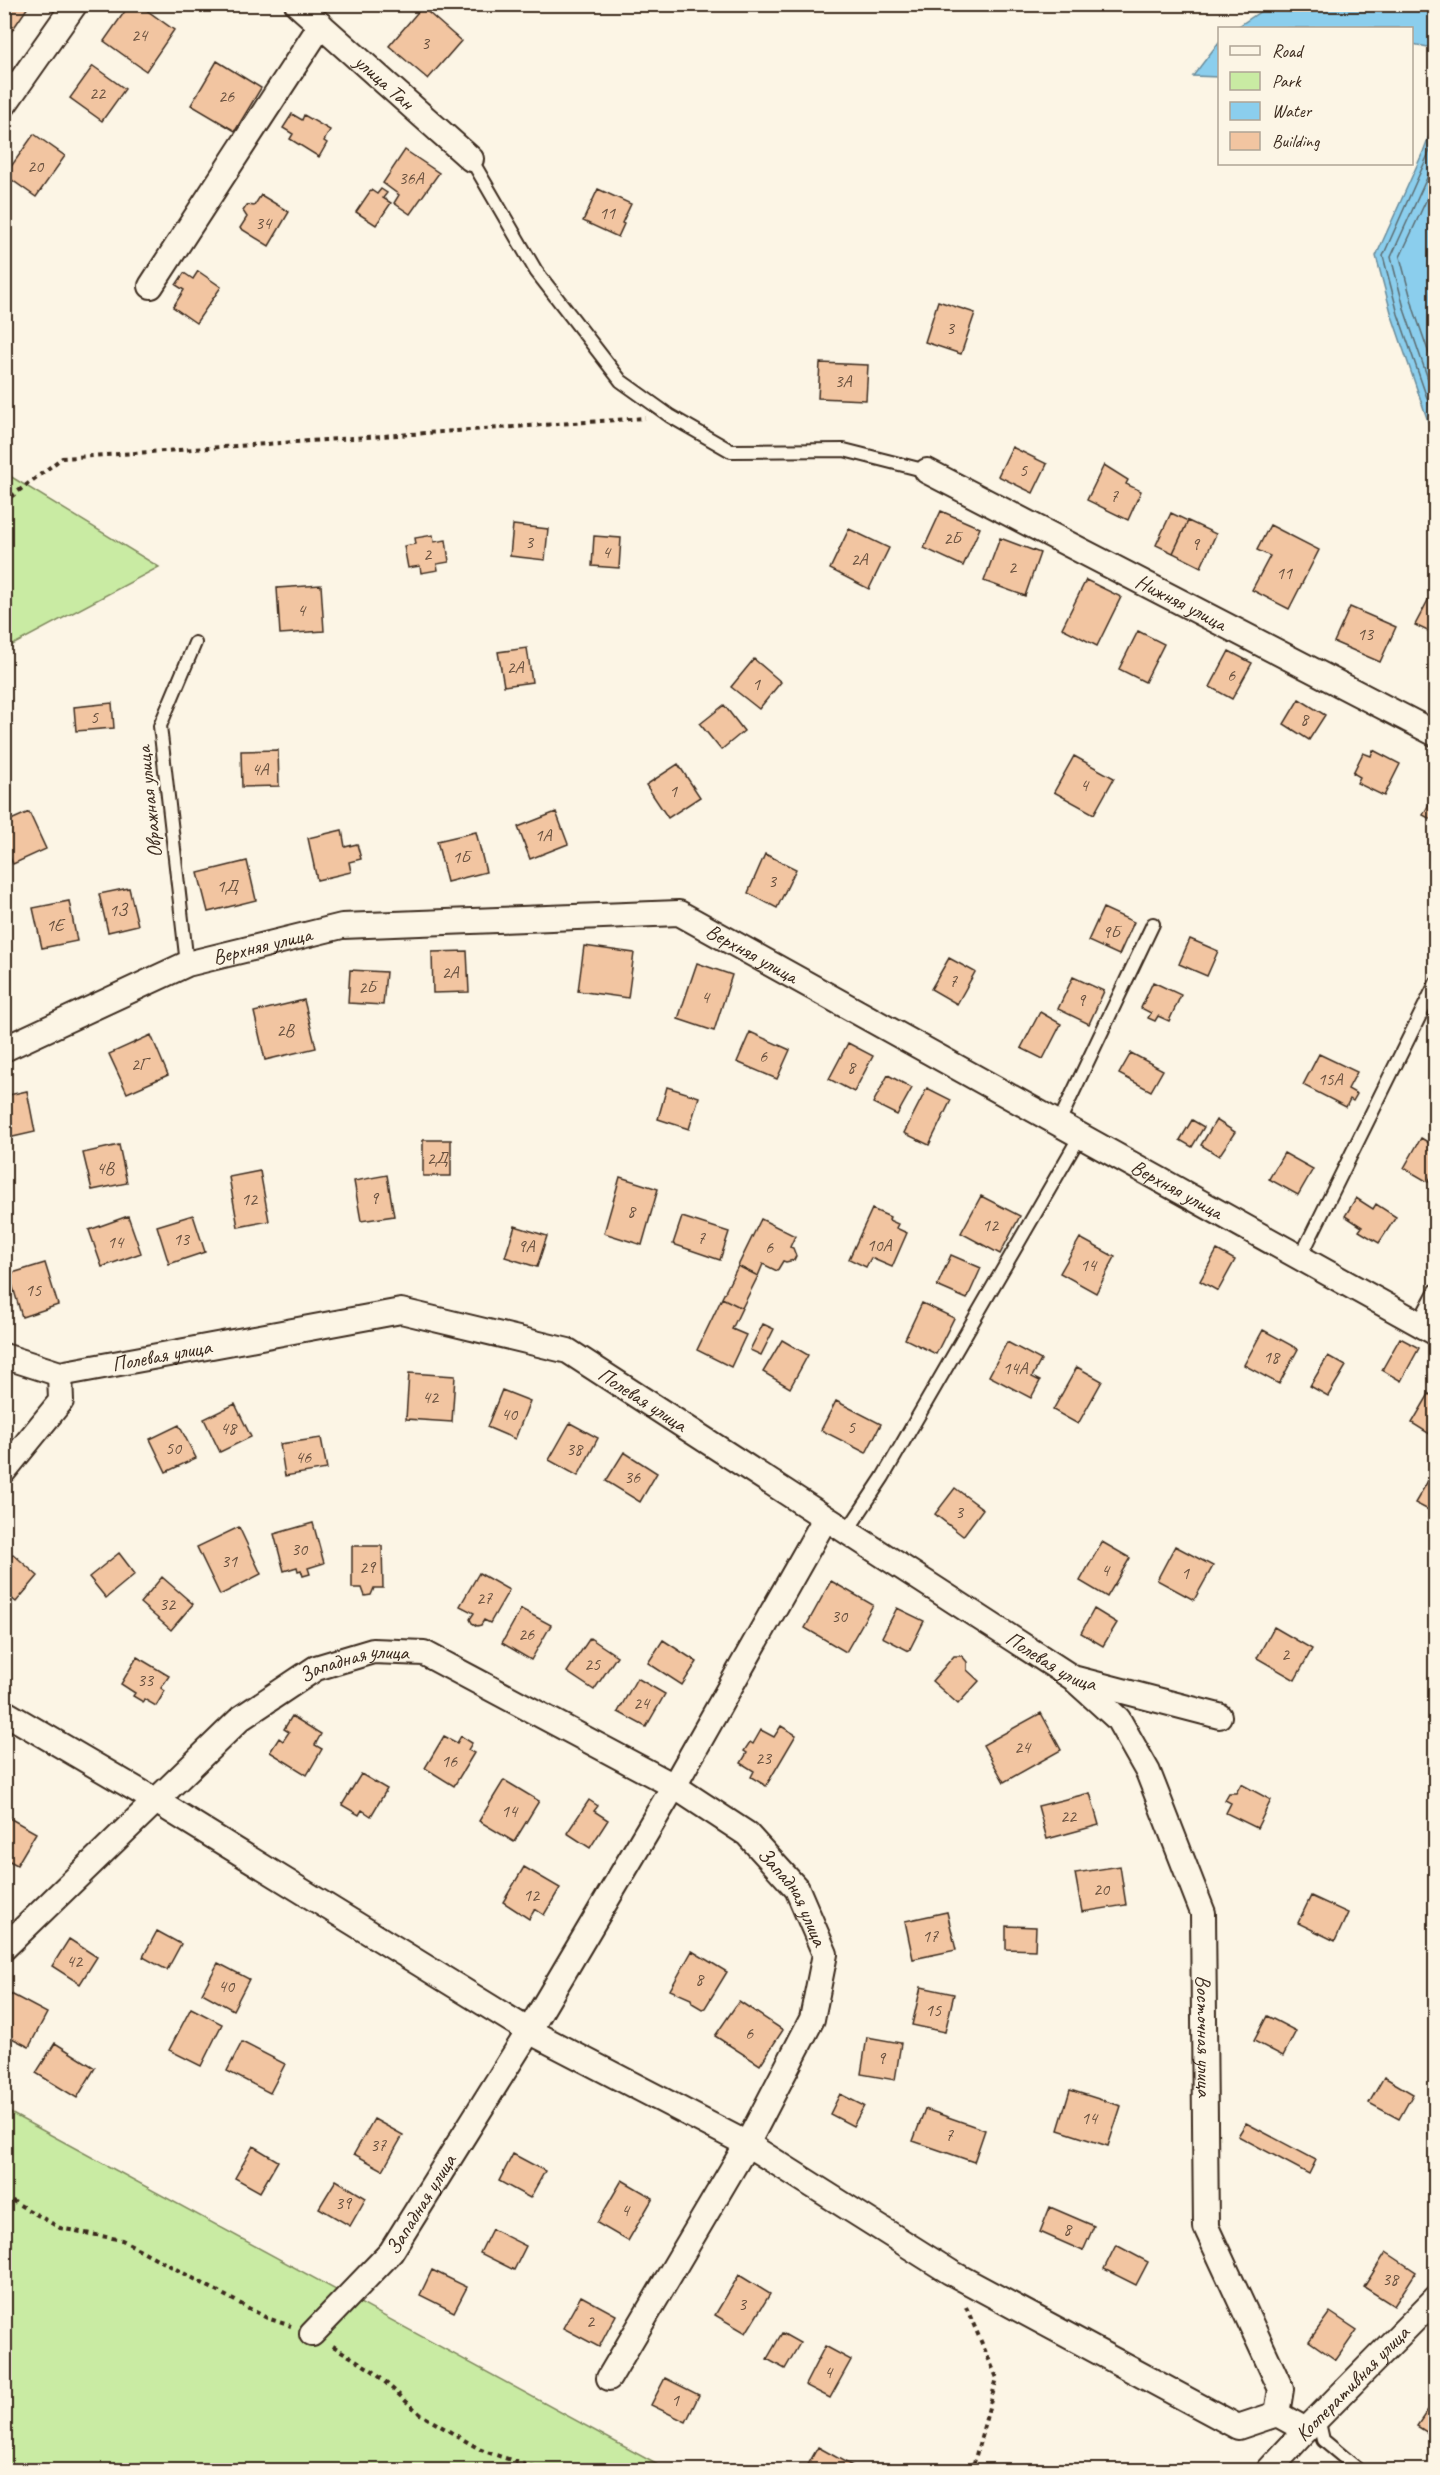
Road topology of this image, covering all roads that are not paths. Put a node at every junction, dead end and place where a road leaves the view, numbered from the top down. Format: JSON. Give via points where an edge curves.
{"nodes":[{"id":1,"x":75,"y":4,"type":"edge"},
{"id":2,"x":297,"y":4,"type":"edge"},
{"id":3,"x":321,"y":25,"type":"junction"},
{"id":4,"x":4,"y":105,"type":"edge"},
{"id":5,"x":471,"y":159,"type":"joint"},
{"id":6,"x":151,"y":286,"type":"dead end"},
{"id":7,"x":927,"y":471,"type":"joint"},
{"id":8,"x":195,"y":643,"type":"dead end"},
{"id":9,"x":1436,"y":734,"type":"edge"},
{"id":10,"x":1153,"y":924,"type":"dead end"},
{"id":11,"x":187,"y":964,"type":"junction"},
{"id":12,"x":1436,"y":983,"type":"edge"},
{"id":13,"x":4,"y":1049,"type":"edge"},
{"id":14,"x":1058,"y":1124,"type":"junction"},
{"id":15,"x":1080,"y":1136,"type":"junction"},
{"id":16,"x":1300,"y":1258,"type":"junction"},
{"id":17,"x":1436,"y":1290,"type":"edge"},
{"id":18,"x":1427,"y":1328,"type":"edge"},
{"id":19,"x":4,"y":1356,"type":"edge"},
{"id":20,"x":60,"y":1374,"type":"junction"},
{"id":21,"x":4,"y":1471,"type":"edge"},
{"id":22,"x":825,"y":1519,"type":"junction"},
{"id":23,"x":846,"y":1533,"type":"junction"},
{"id":24,"x":1073,"y":1678,"type":"junction"},
{"id":25,"x":4,"y":1712,"type":"edge"},
{"id":26,"x":1219,"y":1716,"type":"dead end"},
{"id":27,"x":674,"y":1786,"type":"junction"},
{"id":28,"x":156,"y":1801,"type":"junction"},
{"id":29,"x":4,"y":1948,"type":"edge"},
{"id":30,"x":529,"y":2031,"type":"junction"},
{"id":31,"x":747,"y":2144,"type":"junction"},
{"id":32,"x":1436,"y":2298,"type":"edge"},
{"id":33,"x":312,"y":2334,"type":"road end"},
{"id":34,"x":609,"y":2378,"type":"dead end"},
{"id":35,"x":1277,"y":2414,"type":"junction"},
{"id":36,"x":1312,"y":2424,"type":"junction"},
{"id":37,"x":1269,"y":2470,"type":"edge"},
{"id":38,"x":1359,"y":2470,"type":"edge"}],
"edges":[{"from":1,"to":4,"type":"street"},
{"from":2,"to":3,"type":"street","name":"улица Тан"},
{"from":3,"to":5,"type":"street","name":"улица Тан"},
{"from":3,"to":6,"type":"street"},
{"from":5,"to":7,"type":"lane","via":[[536,271],[621,381],[670,416],[731,451],[844,450]]},
{"from":7,"to":9,"type":"street","name":"Нижняя улица"},
{"from":8,"to":11,"type":"lane","name":"Овражная улица","via":[[160,726]]},
{"from":10,"to":14,"type":"lane"},
{"from":11,"to":13,"type":"street","name":"Верхняя улица"},
{"from":11,"to":14,"type":"street","name":"Верхняя улица","via":[[342,926],[679,913]]},
{"from":12,"to":16,"type":"lane"},
{"from":14,"to":15,"type":"street","name":"Верхняя улица"},
{"from":15,"to":16,"type":"street","name":"Верхняя улица"},
{"from":15,"to":23,"type":"lane","via":[[889,1467]]},
{"from":16,"to":18,"type":"street","name":"Верхняя улица"},
{"from":17,"to":18,"type":"lane"},
{"from":19,"to":20,"type":"street","name":"Полевая улица"},
{"from":20,"to":21,"type":"street","via":[[61,1401]]},
{"from":20,"to":22,"type":"street","name":"Полевая улица","via":[[401,1311],[568,1351]]},
{"from":22,"to":23,"type":"street","name":"Полевая улица"},
{"from":22,"to":27,"type":"street","name":"Западная улица"},
{"from":23,"to":24,"type":"street","name":"Полевая улица"},
{"from":24,"to":26,"type":"street","name":"Полевая улица"},
{"from":24,"to":35,"type":"street","name":"Восточная улица","via":[[1118,1719],[1148,1772],[1203,1913],[1206,2228],[1281,2389]]},
{"from":25,"to":28,"type":"street"},
{"from":27,"to":28,"type":"street","name":"Западная улица","via":[[424,1653],[373,1651],[316,1668],[242,1718]]},
{"from":27,"to":30,"type":"street","name":"Западная улица"},
{"from":27,"to":31,"type":"street","name":"Западная улица","via":[[747,1834],[797,1889],[825,1954],[812,2019]]},
{"from":28,"to":29,"type":"street","name":"Западная улица"},
{"from":28,"to":30,"type":"street"},
{"from":30,"to":31,"type":"street"},
{"from":30,"to":33,"type":"street","name":"Западная улица","via":[[391,2252]]},
{"from":31,"to":34,"type":"street","name":"Западная улица"},
{"from":31,"to":35,"type":"street","via":[[950,2272],[1238,2427]]},
{"from":32,"to":36,"type":"street","name":"Кооперативная улица"},
{"from":35,"to":36,"type":"street"},
{"from":36,"to":37,"type":"street","name":"Кооперативная улица"},
{"from":36,"to":38,"type":"lane","via":[[1323,2440]]}]}
